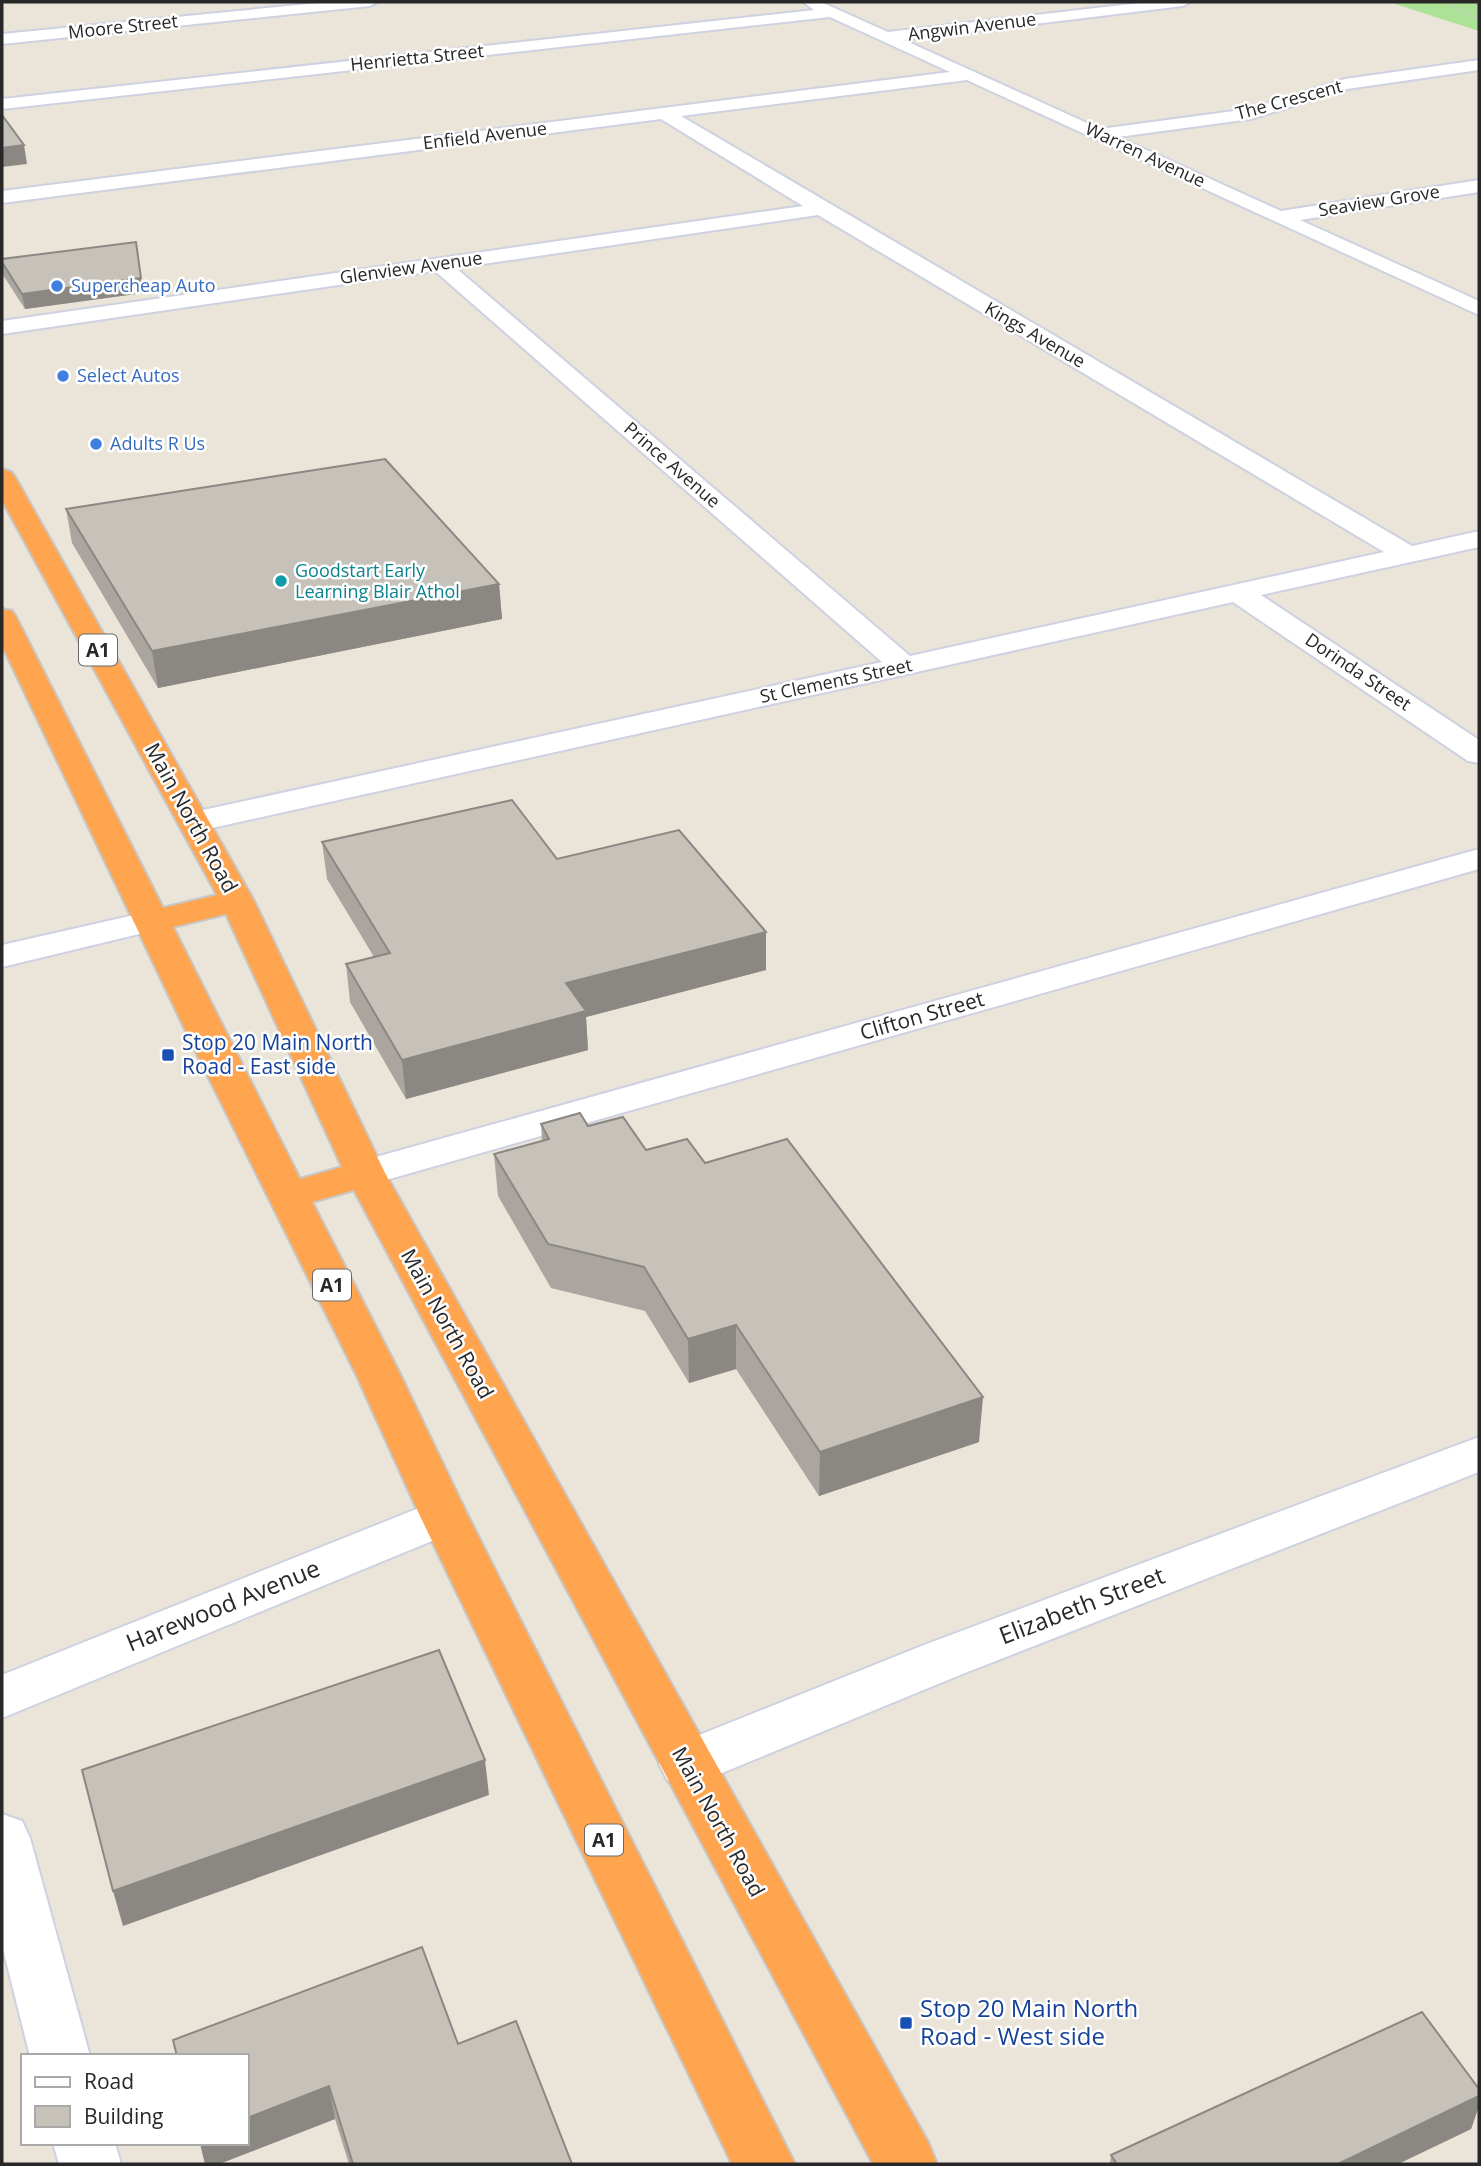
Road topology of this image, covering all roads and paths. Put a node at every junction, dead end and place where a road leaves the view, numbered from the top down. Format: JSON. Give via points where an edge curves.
{"nodes":[{"id":1,"x":370,"y":2,"type":"edge"},
{"id":2,"x":810,"y":2,"type":"edge"},
{"id":3,"x":1173,"y":2,"type":"edge"},
{"id":4,"x":1443,"y":2,"type":"edge"},
{"id":5,"x":96,"y":10,"type":"dead end"},
{"id":6,"x":832,"y":12,"type":"junction"},
{"id":7,"x":1478,"y":18,"type":"edge"},
{"id":8,"x":114,"y":27,"type":"junction"},
{"id":9,"x":887,"y":37,"type":"junction"},
{"id":10,"x":2,"y":39,"type":"edge"},
{"id":11,"x":1479,"y":65,"type":"edge"},
{"id":12,"x":969,"y":75,"type":"junction"},
{"id":13,"x":2,"y":104,"type":"edge"},
{"id":14,"x":663,"y":113,"type":"junction"},
{"id":15,"x":1099,"y":134,"type":"junction"},
{"id":16,"x":1479,"y":186,"type":"edge"},
{"id":17,"x":2,"y":197,"type":"edge"},
{"id":18,"x":821,"y":209,"type":"junction"},
{"id":19,"x":1279,"y":217,"type":"junction"},
{"id":20,"x":440,"y":264,"type":"junction"},
{"id":21,"x":1479,"y":309,"type":"edge"},
{"id":22,"x":2,"y":327,"type":"edge"},
{"id":23,"x":2,"y":477,"type":"edge"},
{"id":24,"x":1479,"y":539,"type":"edge"},
{"id":25,"x":1409,"y":555,"type":"junction"},
{"id":26,"x":1237,"y":592,"type":"junction"},
{"id":27,"x":2,"y":617,"type":"edge"},
{"id":28,"x":904,"y":666,"type":"junction"},
{"id":29,"x":1479,"y":754,"type":"edge"},
{"id":30,"x":194,"y":822,"type":"junction"},
{"id":31,"x":1479,"y":859,"type":"edge"},
{"id":32,"x":237,"y":901,"type":"junction"},
{"id":33,"x":152,"y":921,"type":"junction"},
{"id":34,"x":2,"y":956,"type":"edge"},
{"id":35,"x":365,"y":1173,"type":"junction"},
{"id":36,"x":286,"y":1196,"type":"junction"},
{"id":37,"x":1479,"y":1454,"type":"edge"},
{"id":38,"x":444,"y":1516,"type":"junction"},
{"id":39,"x":2,"y":1697,"type":"edge"},
{"id":40,"x":687,"y":1765,"type":"junction"},
{"id":41,"x":2,"y":1838,"type":"edge"},
{"id":42,"x":59,"y":2054,"type":"edge"},
{"id":43,"x":85,"y":2145,"type":"edge"},
{"id":44,"x":90,"y":2164,"type":"edge"},
{"id":45,"x":764,"y":2164,"type":"edge"},
{"id":46,"x":906,"y":2164,"type":"edge"}],
"edges":[{"from":1,"to":8,"type":"street","name":"Moore Street"},
{"from":2,"to":6,"type":"street","name":"Warren Avenue"},
{"from":3,"to":9,"type":"street","name":"Angwin Avenue"},
{"from":4,"to":7,"type":"path"},
{"from":5,"to":8,"type":"street"},
{"from":6,"to":9,"type":"street","name":"Warren Avenue"},
{"from":6,"to":13,"type":"street","name":"Henrietta Street"},
{"from":8,"to":10,"type":"street","name":"Moore Street"},
{"from":9,"to":12,"type":"street","name":"Warren Avenue"},
{"from":11,"to":15,"type":"street","name":"The Crescent","via":[[1345,84],[1251,114]]},
{"from":12,"to":14,"type":"street","name":"Enfield Avenue"},
{"from":12,"to":15,"type":"street","name":"Warren Avenue"},
{"from":14,"to":17,"type":"street","name":"Enfield Avenue"},
{"from":14,"to":18,"type":"street","name":"Kings Avenue"},
{"from":15,"to":19,"type":"street","name":"Warren Avenue"},
{"from":16,"to":19,"type":"street","name":"Seaview Grove"},
{"from":18,"to":20,"type":"street","name":"Glenview Avenue"},
{"from":18,"to":25,"type":"street","name":"Kings Avenue"},
{"from":19,"to":21,"type":"street","name":"Warren Avenue"},
{"from":20,"to":22,"type":"street","name":"Glenview Avenue"},
{"from":20,"to":28,"type":"street","name":"Prince Avenue"},
{"from":23,"to":30,"type":"highway","name":"Main North Road","number":"A1"},
{"from":24,"to":25,"type":"street","name":"St Clements Street"},
{"from":25,"to":26,"type":"street","name":"St Clements Street"},
{"from":26,"to":28,"type":"street","name":"St Clements Street"},
{"from":26,"to":29,"type":"street","name":"Dorinda Street"},
{"from":27,"to":33,"type":"highway","number":"A1"},
{"from":28,"to":30,"type":"street","name":"St Clements Street"},
{"from":30,"to":32,"type":"highway","name":"Main North Road","number":"A1"},
{"from":31,"to":35,"type":"street","name":"Clifton Street"},
{"from":32,"to":33,"type":"highway"},
{"from":32,"to":35,"type":"highway","name":"Main North Road","number":"A1"},
{"from":33,"to":34,"type":"street"},
{"from":33,"to":36,"type":"highway","number":"A1"},
{"from":35,"to":36,"type":"highway"},
{"from":35,"to":40,"type":"highway","name":"Main North Road","number":"A1"},
{"from":36,"to":38,"type":"highway","number":"A1","via":[[378,1374]]},
{"from":37,"to":40,"type":"street","name":"Elizabeth Street","via":[[942,1660]]},
{"from":38,"to":39,"type":"street","name":"Harewood Avenue"},
{"from":38,"to":45,"type":"highway","number":"A1"},
{"from":40,"to":46,"type":"highway","name":"Main North Road","number":"A1"},
{"from":41,"to":42,"type":"street"},
{"from":43,"to":44,"type":"street"}]}
